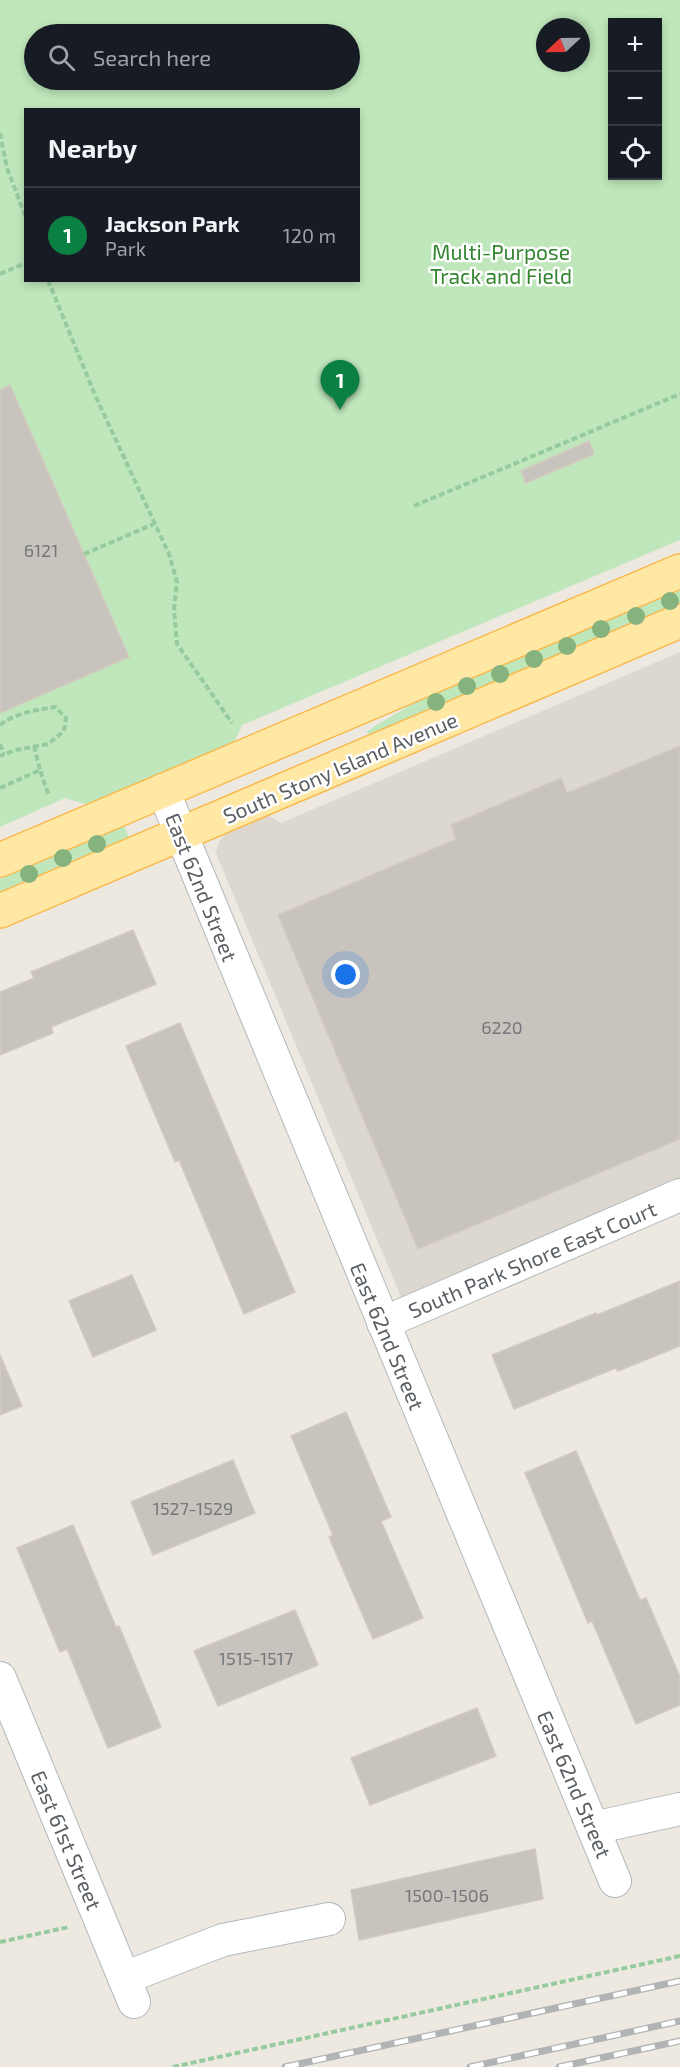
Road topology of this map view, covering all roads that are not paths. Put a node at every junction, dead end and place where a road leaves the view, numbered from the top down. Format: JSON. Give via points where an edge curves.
{"nodes":[{"id":1,"x":680,"y":571,"type":"edge"},
{"id":2,"x":680,"y":621,"type":"edge"},
{"id":3,"x":163,"y":790,"type":"junction"},
{"id":4,"x":181,"y":835,"type":"junction"},
{"id":5,"x":0,"y":860,"type":"edge"},
{"id":6,"x":0,"y":911,"type":"edge"},
{"id":7,"x":680,"y":1194,"type":"edge"},
{"id":8,"x":383,"y":1323,"type":"junction"},
{"id":9,"x":0,"y":1678,"type":"edge"},
{"id":10,"x":680,"y":1809,"type":"edge"},
{"id":11,"x":593,"y":1828,"type":"junction"},
{"id":12,"x":615,"y":1881,"type":"dead end"},
{"id":13,"x":329,"y":1919,"type":"dead end"}],
"edges":[{"from":1,"to":3,"type":"main road"},
{"from":2,"to":4,"type":"main road","name":"South Stony Island Avenue"},
{"from":3,"to":4,"type":"street","name":"East 62nd Street"},
{"from":3,"to":5,"type":"main road"},
{"from":4,"to":6,"type":"main road","name":"South Stony Island Avenue"},
{"from":4,"to":8,"type":"street","name":"East 62nd Street"},
{"from":7,"to":8,"type":"street","name":"South Park Shore East Court"},
{"from":8,"to":11,"type":"street","name":"East 62nd Street"},
{"from":9,"to":13,"type":"street","name":"East 61st Street","via":[[129,1990],[223,1940]]},
{"from":10,"to":11,"type":"street"},
{"from":11,"to":12,"type":"street","name":"East 62nd Street"}]}
